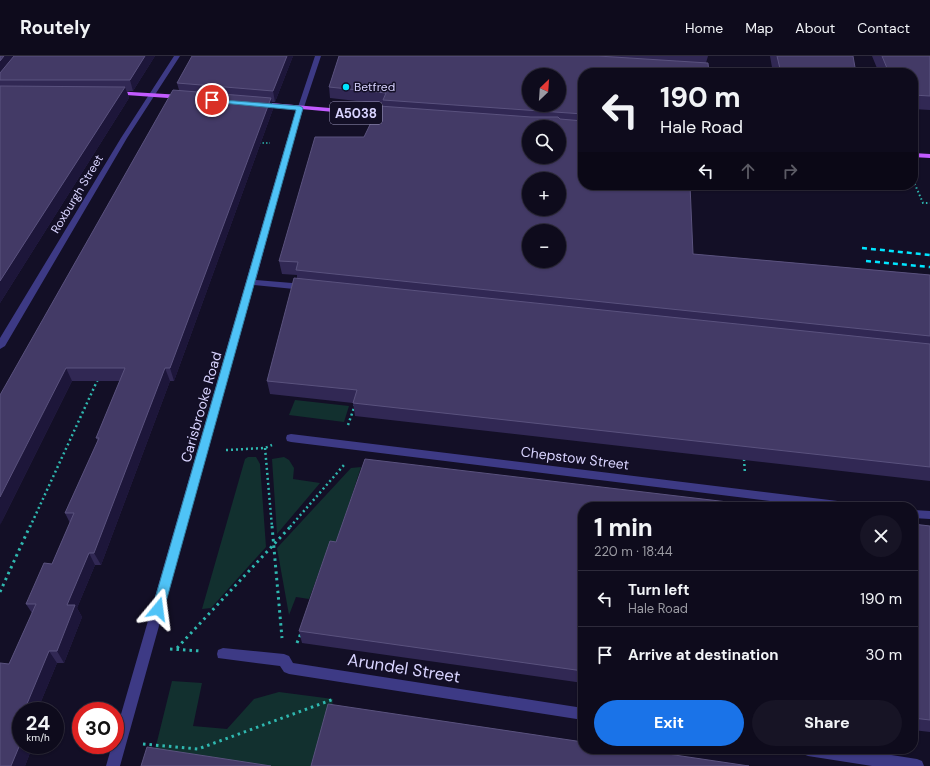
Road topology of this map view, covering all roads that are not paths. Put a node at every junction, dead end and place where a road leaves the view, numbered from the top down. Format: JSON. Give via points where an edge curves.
{"nodes":[{"id":1,"x":177,"y":56,"type":"edge"},
{"id":2,"x":318,"y":56,"type":"edge"},
{"id":3,"x":109,"y":93,"type":"edge"},
{"id":4,"x":153,"y":95,"type":"junction"},
{"id":5,"x":191,"y":98,"type":"edge"},
{"id":6,"x":253,"y":104,"type":"edge"},
{"id":7,"x":300,"y":108,"type":"junction"},
{"id":8,"x":394,"y":116,"type":"edge"},
{"id":9,"x":918,"y":155,"type":"edge"},
{"id":10,"x":930,"y":156,"type":"edge"},
{"id":11,"x":251,"y":282,"type":"junction"},
{"id":12,"x":313,"y":288,"type":"edge"},
{"id":13,"x":0,"y":346,"type":"edge"},
{"id":14,"x":291,"y":438,"type":"road end"},
{"id":15,"x":809,"y":502,"type":"edge"},
{"id":16,"x":918,"y":514,"type":"edge"},
{"id":17,"x":930,"y":515,"type":"edge"},
{"id":18,"x":223,"y":654,"type":"road end"},
{"id":19,"x":578,"y":713,"type":"edge"},
{"id":20,"x":840,"y":754,"type":"edge"},
{"id":21,"x":113,"y":766,"type":"edge"},
{"id":22,"x":917,"y":766,"type":"edge"}],
"edges":[{"from":1,"to":4,"type":"street","name":"Roxburgh Street"},
{"from":2,"to":7,"type":"street","name":"Carisbrooke Road"},
{"from":3,"to":4,"type":"main road"},
{"from":4,"to":5,"type":"main road"},
{"from":4,"to":13,"type":"street","name":"Roxburgh Street","via":[[120,145]]},
{"from":6,"to":7,"type":"main road","number":"A5038"},
{"from":7,"to":8,"type":"main road","number":"A5038"},
{"from":7,"to":11,"type":"street","name":"Carisbrooke Road"},
{"from":9,"to":10,"type":"main road"},
{"from":11,"to":12,"type":"street"},
{"from":11,"to":21,"type":"street","name":"Carisbrooke Road"},
{"from":14,"to":15,"type":"street","name":"Chepstow Street"},
{"from":16,"to":17,"type":"street"},
{"from":18,"to":19,"type":"street","name":"Arundel Street"},
{"from":20,"to":22,"type":"street"}]}
